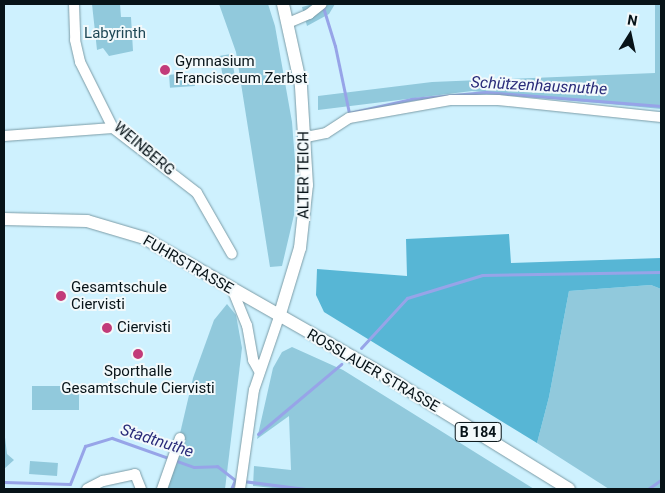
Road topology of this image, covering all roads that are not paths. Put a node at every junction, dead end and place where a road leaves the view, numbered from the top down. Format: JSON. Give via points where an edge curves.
{"nodes":[{"id":1,"x":74,"y":4,"type":"edge"},
{"id":2,"x":283,"y":4,"type":"edge"},
{"id":3,"x":320,"y":6,"type":"edge"},
{"id":4,"x":288,"y":23,"type":"junction"},
{"id":5,"x":661,"y":117,"type":"edge"},
{"id":6,"x":114,"y":128,"type":"junction"},
{"id":7,"x":4,"y":136,"type":"edge"},
{"id":8,"x":306,"y":138,"type":"junction"},
{"id":9,"x":4,"y":219,"type":"edge"},
{"id":10,"x":232,"y":254,"type":"dead end"},
{"id":11,"x":233,"y":291,"type":"junction"},
{"id":12,"x":279,"y":317,"type":"junction"},
{"id":13,"x":259,"y":371,"type":"junction"},
{"id":14,"x":180,"y":438,"type":"dead end"},
{"id":15,"x":240,"y":488,"type":"edge"},
{"id":16,"x":87,"y":489,"type":"edge"},
{"id":17,"x":141,"y":489,"type":"edge"},
{"id":18,"x":162,"y":489,"type":"edge"},
{"id":19,"x":569,"y":489,"type":"edge"}],
"edges":[{"from":1,"to":6,"type":"street","name":"WEINBERG","via":[[74,40],[80,62]]},
{"from":2,"to":4,"type":"main road","name":"ALTER TEICH"},
{"from":3,"to":4,"type":"street"},
{"from":4,"to":8,"type":"main road","name":"ALTER TEICH","via":[[301,86]]},
{"from":5,"to":8,"type":"street","via":[[498,100],[450,100],[349,118],[326,133]]},
{"from":6,"to":7,"type":"street"},
{"from":6,"to":10,"type":"street","name":"WEINBERG","via":[[197,193]]},
{"from":8,"to":12,"type":"main road","name":"ALTER TEICH","via":[[307,192],[303,233]]},
{"from":9,"to":11,"type":"main road","name":"FUHRSTRASSE","number":"B 184","via":[[72,220],[123,230],[171,252]]},
{"from":11,"to":12,"type":"main road","name":"FUHRSTRASSE","number":"B 184"},
{"from":11,"to":13,"type":"street","name":"ALTER TEICH","via":[[247,325],[253,360]]},
{"from":12,"to":13,"type":"street","name":"ALTER TEICH"},
{"from":12,"to":19,"type":"main road","name":"ROSSLAUER STRASSE","number":"B 184","via":[[412,391]]},
{"from":13,"to":15,"type":"street","name":"ALTER TEICH"},
{"from":14,"to":18,"type":"street"},
{"from":16,"to":17,"type":"street","via":[[103,481],[135,474]]}]}
